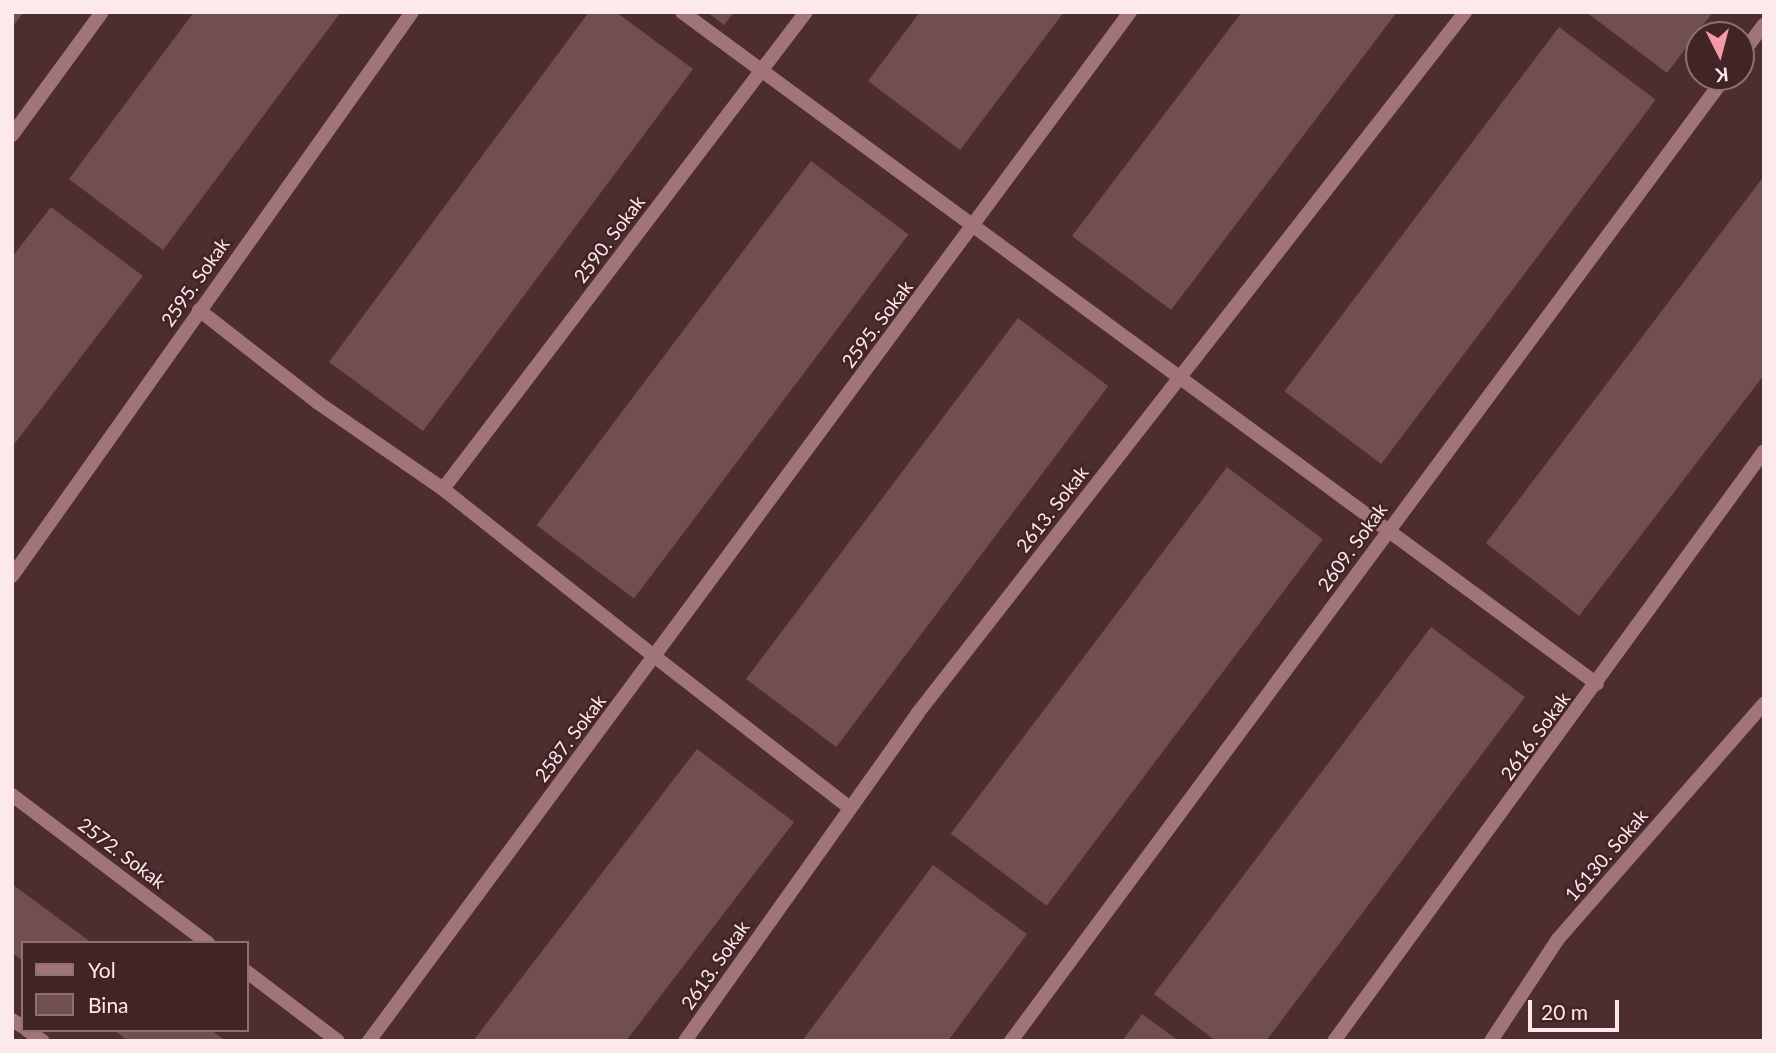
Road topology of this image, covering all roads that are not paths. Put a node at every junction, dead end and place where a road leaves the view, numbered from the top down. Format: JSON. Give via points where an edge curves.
{"nodes":[{"id":1,"x":102,"y":12,"type":"edge"},
{"id":2,"x":412,"y":12,"type":"edge"},
{"id":3,"x":682,"y":12,"type":"edge"},
{"id":4,"x":806,"y":12,"type":"edge"},
{"id":5,"x":1130,"y":12,"type":"edge"},
{"id":6,"x":1465,"y":12,"type":"edge"},
{"id":7,"x":762,"y":71,"type":"junction"},
{"id":8,"x":1715,"y":91,"type":"edge"},
{"id":9,"x":12,"y":135,"type":"edge"},
{"id":10,"x":974,"y":226,"type":"junction"},
{"id":11,"x":198,"y":310,"type":"junction"},
{"id":12,"x":1180,"y":377,"type":"junction"},
{"id":13,"x":1764,"y":451,"type":"edge"},
{"id":14,"x":443,"y":489,"type":"junction"},
{"id":15,"x":1388,"y":529,"type":"junction"},
{"id":16,"x":12,"y":576,"type":"edge"},
{"id":17,"x":654,"y":656,"type":"junction"},
{"id":18,"x":1597,"y":684,"type":"junction"},
{"id":19,"x":1764,"y":704,"type":"edge"},
{"id":20,"x":12,"y":795,"type":"edge"},
{"id":21,"x":850,"y":807,"type":"junction"},
{"id":22,"x":205,"y":941,"type":"edge"},
{"id":23,"x":248,"y":973,"type":"edge"},
{"id":24,"x":338,"y":1041,"type":"edge"},
{"id":25,"x":369,"y":1041,"type":"edge"},
{"id":26,"x":685,"y":1041,"type":"edge"},
{"id":27,"x":1011,"y":1041,"type":"edge"},
{"id":28,"x":1334,"y":1041,"type":"edge"},
{"id":29,"x":1491,"y":1041,"type":"edge"}],
"edges":[{"from":1,"to":9,"type":"street"},
{"from":2,"to":11,"type":"street","name":"2595. Sokak"},
{"from":3,"to":7,"type":"street"},
{"from":4,"to":7,"type":"street","name":"2590. Sokak"},
{"from":5,"to":10,"type":"street","name":"2595. Sokak"},
{"from":6,"to":12,"type":"street","name":"2613. Sokak"},
{"from":7,"to":10,"type":"street"},
{"from":7,"to":14,"type":"street","name":"2590. Sokak"},
{"from":8,"to":15,"type":"street","name":"2609. Sokak"},
{"from":10,"to":12,"type":"street"},
{"from":10,"to":17,"type":"street","name":"2595. Sokak"},
{"from":11,"to":14,"type":"street","via":[[317,402]]},
{"from":11,"to":16,"type":"street","name":"2595. Sokak"},
{"from":12,"to":15,"type":"street"},
{"from":12,"to":21,"type":"street","name":"2613. Sokak"},
{"from":13,"to":18,"type":"street","name":"2616. Sokak"},
{"from":14,"to":17,"type":"street"},
{"from":15,"to":18,"type":"street"},
{"from":15,"to":27,"type":"street","name":"2609. Sokak"},
{"from":17,"to":21,"type":"street"},
{"from":17,"to":25,"type":"street","name":"2587. Sokak"},
{"from":18,"to":28,"type":"street","name":"2616. Sokak"},
{"from":19,"to":29,"type":"street","name":"16130. Sokak","via":[[1558,939]]},
{"from":20,"to":22,"type":"street","name":"2572. Sokak"},
{"from":21,"to":26,"type":"street","name":"2613. Sokak"},
{"from":23,"to":24,"type":"street"}]}
